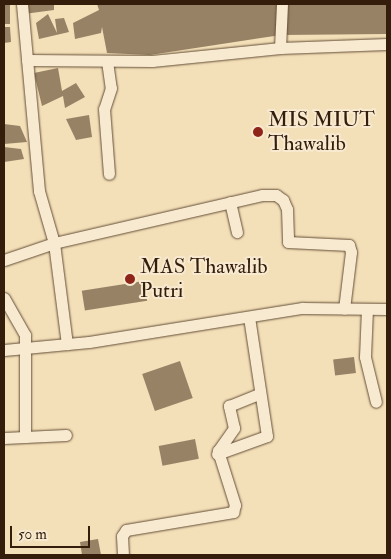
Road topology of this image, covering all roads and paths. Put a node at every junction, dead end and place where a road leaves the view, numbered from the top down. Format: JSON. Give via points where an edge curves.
{"nodes":[{"id":1,"x":22,"y":4,"type":"edge"},
{"id":2,"x":282,"y":4,"type":"edge"},
{"id":3,"x":387,"y":44,"type":"edge"},
{"id":4,"x":280,"y":48,"type":"junction"},
{"id":5,"x":28,"y":60,"type":"junction"},
{"id":6,"x":107,"y":61,"type":"junction"},
{"id":7,"x":110,"y":174,"type":"dead end"},
{"id":8,"x":230,"y":202,"type":"junction"},
{"id":9,"x":238,"y":232,"type":"dead end"},
{"id":10,"x":54,"y":243,"type":"junction"},
{"id":11,"x":4,"y":260,"type":"edge"},
{"id":12,"x":4,"y":298,"type":"edge"},
{"id":13,"x":344,"y":309,"type":"junction"},
{"id":14,"x":367,"y":309,"type":"junction"},
{"id":15,"x":387,"y":309,"type":"edge"},
{"id":16,"x":249,"y":317,"type":"junction"},
{"id":17,"x":67,"y":344,"type":"junction"},
{"id":18,"x":25,"y":349,"type":"junction"},
{"id":19,"x":4,"y":350,"type":"edge"},
{"id":20,"x":259,"y":394,"type":"junction"},
{"id":21,"x":376,"y":402,"type":"dead end"},
{"id":22,"x":66,"y":434,"type":"dead end"},
{"id":23,"x":25,"y":437,"type":"junction"},
{"id":24,"x":4,"y":438,"type":"edge"},
{"id":25,"x":217,"y":454,"type":"junction"},
{"id":26,"x":123,"y":555,"type":"edge"}],
"edges":[{"from":1,"to":5,"type":"street"},
{"from":2,"to":4,"type":"street"},
{"from":3,"to":4,"type":"street"},
{"from":4,"to":6,"type":"street","via":[[152,61]]},
{"from":5,"to":6,"type":"street"},
{"from":5,"to":10,"type":"street","via":[[39,191]]},
{"from":6,"to":7,"type":"street","via":[[111,88],[104,109]]},
{"from":8,"to":9,"type":"street"},
{"from":8,"to":10,"type":"street"},
{"from":8,"to":13,"type":"street","via":[[276,195],[284,200],[287,209],[288,242],[349,244],[351,252]]},
{"from":10,"to":11,"type":"street"},
{"from":10,"to":17,"type":"street"},
{"from":12,"to":18,"type":"street","via":[[25,330]]},
{"from":13,"to":14,"type":"street"},
{"from":13,"to":16,"type":"street","via":[[302,308]]},
{"from":14,"to":15,"type":"street"},
{"from":14,"to":21,"type":"street","via":[[365,357]]},
{"from":16,"to":17,"type":"street"},
{"from":16,"to":20,"type":"street"},
{"from":17,"to":18,"type":"street"},
{"from":18,"to":19,"type":"street"},
{"from":18,"to":23,"type":"street"},
{"from":20,"to":25,"type":"street","via":[[229,406],[234,428]]},
{"from":20,"to":25,"type":"street","via":[[267,436]]},
{"from":22,"to":23,"type":"street"},
{"from":23,"to":24,"type":"street"},
{"from":25,"to":26,"type":"street","via":[[235,505],[233,512],[126,530],[122,536]]}]}
